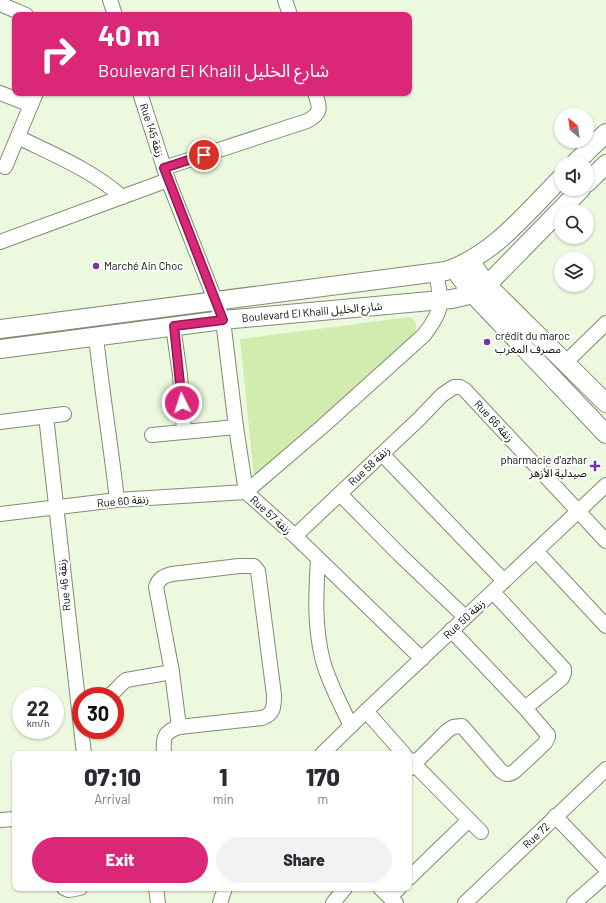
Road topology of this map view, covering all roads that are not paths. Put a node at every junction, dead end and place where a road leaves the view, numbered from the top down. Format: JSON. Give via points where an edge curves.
{"nodes":[{"id":1,"x":110,"y":0,"type":"edge"},
{"id":2,"x":285,"y":0,"type":"edge"},
{"id":3,"x":0,"y":4,"type":"edge"},
{"id":4,"x":19,"y":12,"type":"edge"},
{"id":5,"x":114,"y":12,"type":"edge"},
{"id":6,"x":289,"y":12,"type":"edge"},
{"id":7,"x":0,"y":93,"type":"edge"},
{"id":8,"x":12,"y":95,"type":"edge"},
{"id":9,"x":17,"y":96,"type":"edge"},
{"id":10,"x":141,"y":96,"type":"edge"},
{"id":11,"x":316,"y":96,"type":"edge"},
{"id":12,"x":34,"y":99,"type":"edge"},
{"id":13,"x":606,"y":133,"type":"edge"},
{"id":14,"x":18,"y":137,"type":"junction"},
{"id":15,"x":594,"y":156,"type":"edge"},
{"id":16,"x":6,"y":167,"type":"dead end"},
{"id":17,"x":166,"y":174,"type":"junction"},
{"id":18,"x":554,"y":185,"type":"edge"},
{"id":19,"x":574,"y":196,"type":"edge"},
{"id":20,"x":122,"y":197,"type":"junction"},
{"id":21,"x":0,"y":242,"type":"edge"},
{"id":22,"x":470,"y":261,"type":"junction"},
{"id":23,"x":454,"y":269,"type":"junction"},
{"id":24,"x":436,"y":273,"type":"junction"},
{"id":25,"x":480,"y":289,"type":"junction"},
{"id":26,"x":441,"y":300,"type":"junction"},
{"id":27,"x":217,"y":302,"type":"junction"},
{"id":28,"x":223,"y":320,"type":"junction"},
{"id":29,"x":606,"y":323,"type":"edge"},
{"id":30,"x":174,"y":326,"type":"junction"},
{"id":31,"x":0,"y":329,"type":"edge"},
{"id":32,"x":96,"y":337,"type":"junction"},
{"id":33,"x":0,"y":349,"type":"edge"},
{"id":34,"x":565,"y":363,"type":"junction"},
{"id":35,"x":442,"y":395,"type":"joint"},
{"id":36,"x":606,"y":403,"type":"edge"},
{"id":37,"x":64,"y":414,"type":"dead end"},
{"id":38,"x":46,"y":416,"type":"junction"},
{"id":39,"x":0,"y":422,"type":"edge"},
{"id":40,"x":236,"y":427,"type":"junction"},
{"id":41,"x":184,"y":432,"type":"junction"},
{"id":42,"x":606,"y":434,"type":"edge"},
{"id":43,"x":152,"y":435,"type":"dead end"},
{"id":44,"x":382,"y":454,"type":"junction"},
{"id":45,"x":606,"y":485,"type":"edge"},
{"id":46,"x":246,"y":492,"type":"junction"},
{"id":47,"x":340,"y":494,"type":"junction"},
{"id":48,"x":117,"y":500,"type":"junction"},
{"id":49,"x":57,"y":507,"type":"junction"},
{"id":50,"x":579,"y":511,"type":"junction"},
{"id":51,"x":0,"y":514,"type":"edge"},
{"id":52,"x":295,"y":536,"type":"junction"},
{"id":53,"x":606,"y":541,"type":"edge"},
{"id":54,"x":536,"y":551,"type":"junction"},
{"id":55,"x":318,"y":559,"type":"junction"},
{"id":56,"x":504,"y":581,"type":"junction"},
{"id":57,"x":493,"y":592,"type":"junction"},
{"id":58,"x":466,"y":617,"type":"junction"},
{"id":59,"x":606,"y":626,"type":"edge"},
{"id":60,"x":452,"y":630,"type":"junction"},
{"id":61,"x":422,"y":659,"type":"junction"},
{"id":62,"x":172,"y":672,"type":"junction"},
{"id":63,"x":77,"y":687,"type":"edge"},
{"id":64,"x":118,"y":687,"type":"edge"},
{"id":65,"x":525,"y":708,"type":"junction"},
{"id":66,"x":366,"y":711,"type":"junction"},
{"id":67,"x":351,"y":726,"type":"junction"},
{"id":68,"x":179,"y":727,"type":"junction"},
{"id":69,"x":83,"y":739,"type":"edge"},
{"id":70,"x":84,"y":751,"type":"edge"},
{"id":71,"x":164,"y":751,"type":"edge"},
{"id":72,"x":325,"y":751,"type":"edge"},
{"id":73,"x":401,"y":751,"type":"edge"},
{"id":74,"x":412,"y":763,"type":"edge"},
{"id":75,"x":412,"y":765,"type":"edge"},
{"id":76,"x":605,"y":773,"type":"edge"},
{"id":77,"x":555,"y":816,"type":"junction"},
{"id":78,"x":12,"y":818,"type":"edge"},
{"id":79,"x":0,"y":820,"type":"edge"},
{"id":80,"x":469,"y":820,"type":"junction"},
{"id":81,"x":481,"y":832,"type":"dead end"},
{"id":82,"x":606,"y":869,"type":"edge"},
{"id":83,"x":412,"y":875,"type":"edge"},
{"id":84,"x":606,"y":875,"type":"edge"},
{"id":85,"x":156,"y":891,"type":"edge"},
{"id":86,"x":224,"y":891,"type":"edge"},
{"id":87,"x":343,"y":891,"type":"edge"},
{"id":88,"x":158,"y":903,"type":"edge"},
{"id":89,"x":220,"y":903,"type":"edge"},
{"id":90,"x":333,"y":903,"type":"edge"},
{"id":91,"x":465,"y":903,"type":"edge"},
{"id":92,"x":574,"y":903,"type":"edge"}],
"edges":[{"from":1,"to":5,"type":"street"},
{"from":2,"to":6,"type":"street"},
{"from":3,"to":4,"type":"street"},
{"from":7,"to":8,"type":"street"},
{"from":9,"to":12,"type":"street"},
{"from":10,"to":17,"type":"street","name":"Rue 145 زنقة"},
{"from":11,"to":17,"type":"street","via":[[320,106],[315,117]]},
{"from":12,"to":14,"type":"street"},
{"from":13,"to":15,"type":"street"},
{"from":14,"to":16,"type":"street"},
{"from":14,"to":20,"type":"street","via":[[86,171]]},
{"from":17,"to":20,"type":"street"},
{"from":17,"to":27,"type":"street","name":"Rue 145 زنقة"},
{"from":18,"to":22,"type":"street","name":"Boulevard El Khalil شارع الخليل","via":[[502,238]]},
{"from":19,"to":25,"type":"street"},
{"from":20,"to":21,"type":"street"},
{"from":22,"to":23,"type":"street","name":"Boulevard El Khalil شارع الخليل"},
{"from":22,"to":25,"type":"street"},
{"from":23,"to":24,"type":"street","name":"Boulevard El Khalil شارع الخليل"},
{"from":23,"to":25,"type":"street"},
{"from":24,"to":26,"type":"street"},
{"from":24,"to":27,"type":"street","name":"Boulevard El Khalil شارع الخليل"},
{"from":25,"to":26,"type":"street","name":"Boulevard El Khalil شارع الخليل","via":[[462,297]]},
{"from":25,"to":34,"type":"street"},
{"from":25,"to":42,"type":"street"},
{"from":26,"to":28,"type":"street","name":"Boulevard El Khalil شارع الخليل"},
{"from":26,"to":46,"type":"street","via":[[434,322],[424,335]]},
{"from":27,"to":28,"type":"street","name":"Rue 145 زنقة"},
{"from":27,"to":31,"type":"street","name":"Boulevard El Khalil شارع الخليل"},
{"from":28,"to":30,"type":"street","name":"Boulevard El Khalil شارع الخليل"},
{"from":28,"to":40,"type":"street","name":"Rue 57 زنقة"},
{"from":29,"to":34,"type":"street"},
{"from":30,"to":32,"type":"street","name":"Boulevard El Khalil شارع الخليل"},
{"from":30,"to":41,"type":"street"},
{"from":32,"to":33,"type":"street","name":"Boulevard El Khalil شارع الخليل"},
{"from":32,"to":48,"type":"street"},
{"from":34,"to":36,"type":"street"},
{"from":35,"to":44,"type":"street","name":"Rue 58 زنقة"},
{"from":35,"to":50,"type":"street","name":"Rue 66 زنقة","via":[[454,387],[465,390]]},
{"from":37,"to":38,"type":"street"},
{"from":38,"to":39,"type":"street"},
{"from":38,"to":49,"type":"street","name":"Rue 46 زنقة"},
{"from":40,"to":41,"type":"street"},
{"from":40,"to":46,"type":"street","name":"Rue 57 زنقة"},
{"from":41,"to":43,"type":"street"},
{"from":44,"to":47,"type":"street","name":"Rue 58 زنقة"},
{"from":44,"to":56,"type":"street"},
{"from":45,"to":50,"type":"street","name":"Rue 50 زنقة"},
{"from":46,"to":48,"type":"street","name":"Rue 60 زنقة"},
{"from":46,"to":52,"type":"street","name":"Rue 57 زنقة"},
{"from":47,"to":52,"type":"street","name":"Rue 58 زنقة"},
{"from":47,"to":58,"type":"street"},
{"from":48,"to":49,"type":"street","name":"Rue 60 زنقة"},
{"from":49,"to":51,"type":"street","name":"Rue 60 زنقة"},
{"from":49,"to":63,"type":"street","name":"Rue 46 زنقة"},
{"from":50,"to":53,"type":"street","name":"Rue 66 زنقة"},
{"from":50,"to":54,"type":"street","name":"Rue 50 زنقة"},
{"from":52,"to":55,"type":"street","name":"Rue 57 زنقة"},
{"from":54,"to":56,"type":"street","name":"Rue 50 زنقة"},
{"from":54,"to":59,"type":"street"},
{"from":55,"to":61,"type":"street","name":"Rue 57 زنقة"},
{"from":55,"to":67,"type":"street","via":[[316,603],[320,647],[329,679]]},
{"from":56,"to":57,"type":"street","name":"Rue 50 زنقة"},
{"from":57,"to":58,"type":"street","name":"Rue 50 زنقة"},
{"from":57,"to":65,"type":"street","via":[[564,669],[562,678]]},
{"from":58,"to":60,"type":"street","name":"Rue 50 زنقة"},
{"from":60,"to":61,"type":"street","name":"Rue 50 زنقة"},
{"from":60,"to":65,"type":"street"},
{"from":61,"to":66,"type":"street","name":"Rue 50 زنقة"},
{"from":62,"to":64,"type":"street","via":[[126,680]]},
{"from":62,"to":68,"type":"street"},
{"from":62,"to":68,"type":"street","via":[[156,587],[160,579],[172,574],[254,566],[258,571],[274,695],[273,711],[262,718]]},
{"from":65,"to":74,"type":"street","via":[[548,737],[545,743],[510,774],[501,771],[462,726],[453,727]]},
{"from":66,"to":67,"type":"street","name":"Rue 50 زنقة"},
{"from":66,"to":73,"type":"street"},
{"from":67,"to":72,"type":"street","name":"Rue 50 زنقة"},
{"from":68,"to":71,"type":"street","via":[[166,734]]},
{"from":69,"to":70,"type":"street","name":"Rue 46 زنقة"},
{"from":75,"to":80,"type":"street"},
{"from":76,"to":77,"type":"street","name":"Rue 72"},
{"from":77,"to":82,"type":"street"},
{"from":77,"to":91,"type":"street","name":"Rue 72"},
{"from":78,"to":79,"type":"street"},
{"from":80,"to":81,"type":"street"},
{"from":80,"to":83,"type":"street"},
{"from":84,"to":92,"type":"street"},
{"from":85,"to":88,"type":"street"},
{"from":86,"to":89,"type":"street"},
{"from":87,"to":90,"type":"street"}]}
